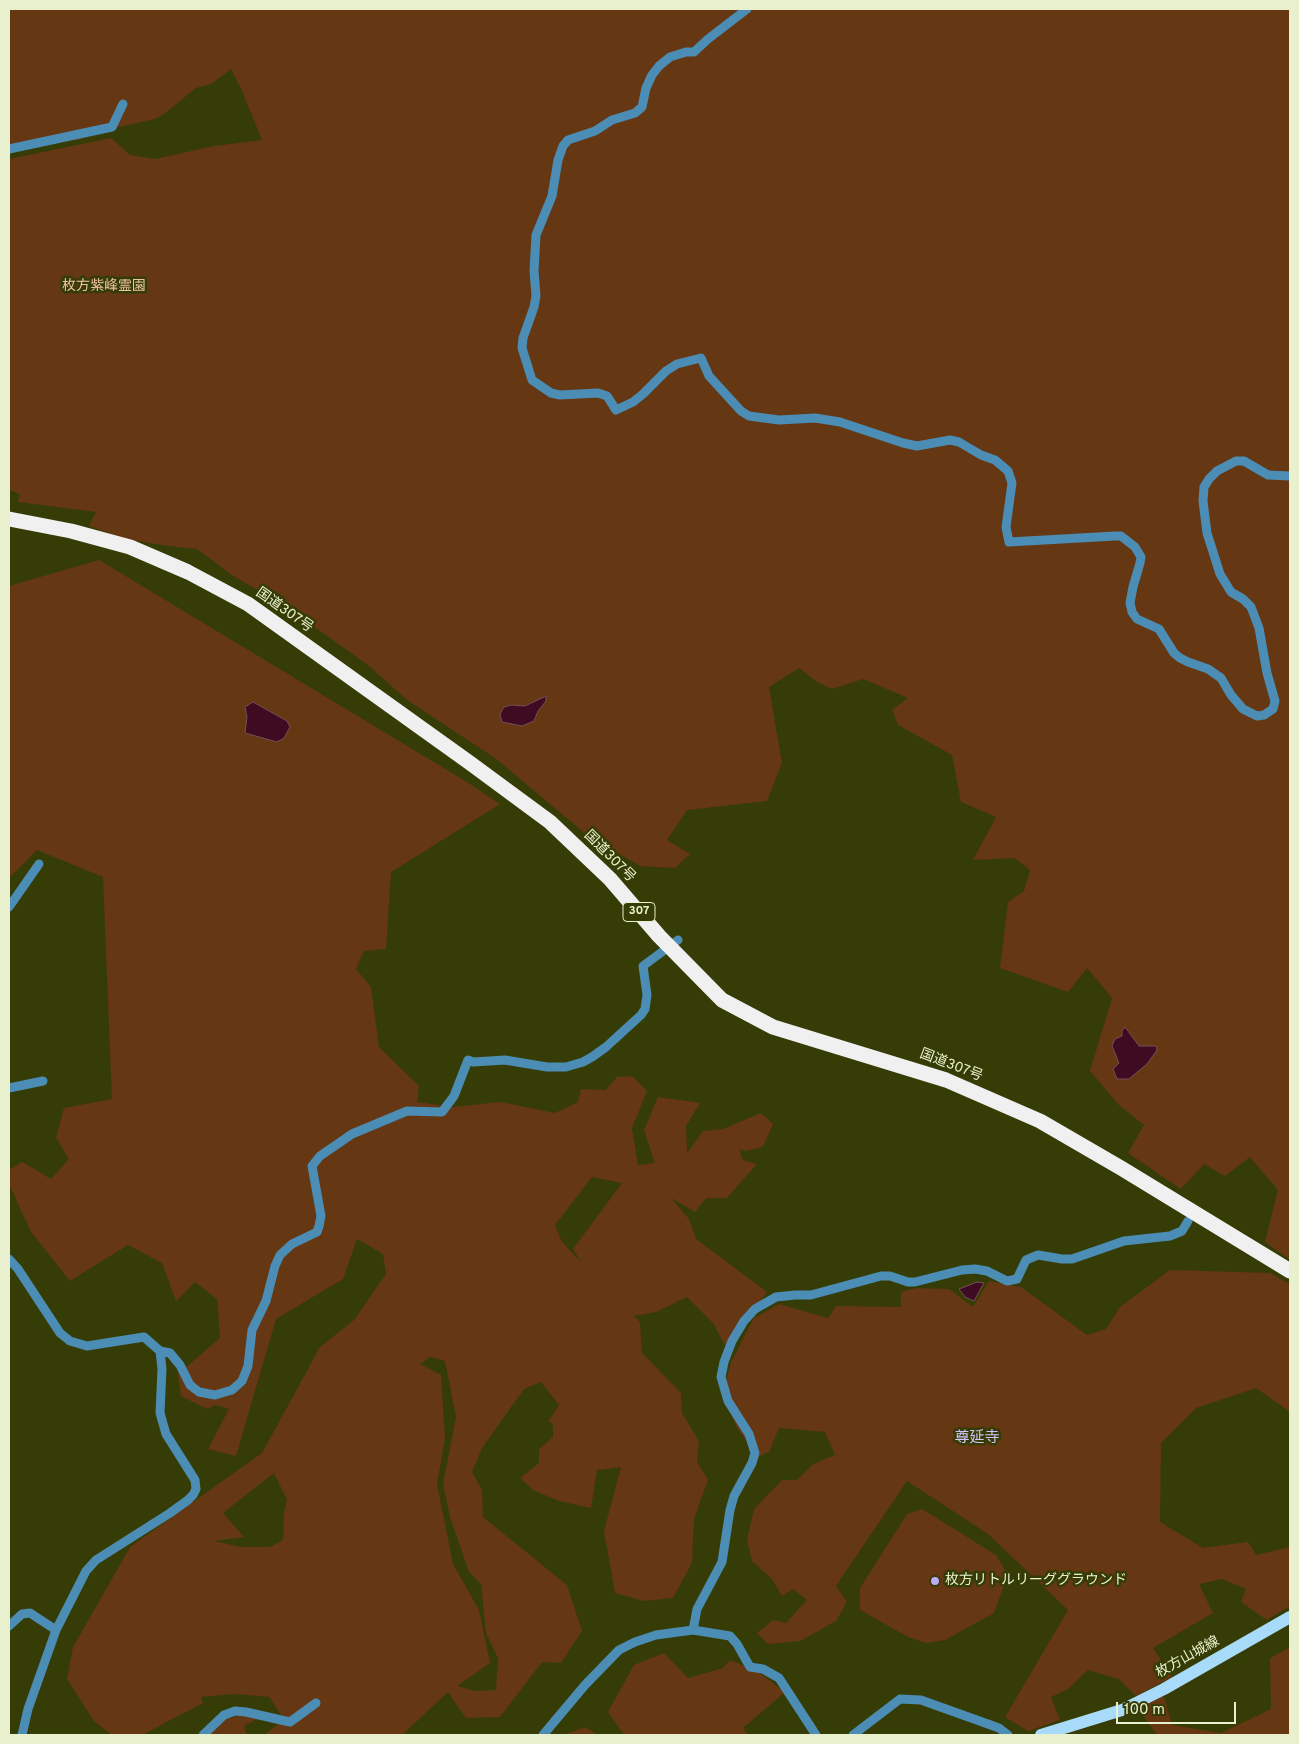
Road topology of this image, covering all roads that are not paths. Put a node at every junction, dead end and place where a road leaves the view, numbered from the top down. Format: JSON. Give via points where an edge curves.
{"nodes":[{"id":1,"x":747,"y":9,"type":"edge"},
{"id":2,"x":122,"y":104,"type":"dead end"},
{"id":3,"x":9,"y":149,"type":"edge"},
{"id":4,"x":1290,"y":476,"type":"edge"},
{"id":5,"x":9,"y":519,"type":"edge"},
{"id":6,"x":39,"y":864,"type":"dead end"},
{"id":7,"x":9,"y":907,"type":"edge"},
{"id":8,"x":673,"y":943,"type":"junction"},
{"id":9,"x":43,"y":1081,"type":"dead end"},
{"id":10,"x":9,"y":1088,"type":"edge"},
{"id":11,"x":1188,"y":1221,"type":"dead end"},
{"id":12,"x":9,"y":1259,"type":"edge"},
{"id":13,"x":1290,"y":1271,"type":"edge"},
{"id":14,"x":160,"y":1351,"type":"junction"},
{"id":15,"x":1290,"y":1617,"type":"edge"},
{"id":16,"x":9,"y":1626,"type":"edge"},
{"id":17,"x":56,"y":1630,"type":"junction"},
{"id":18,"x":693,"y":1630,"type":"junction"},
{"id":19,"x":316,"y":1703,"type":"dead end"},
{"id":20,"x":22,"y":1735,"type":"edge"},
{"id":21,"x":203,"y":1735,"type":"edge"},
{"id":22,"x":543,"y":1735,"type":"edge"},
{"id":23,"x":816,"y":1735,"type":"edge"},
{"id":24,"x":853,"y":1735,"type":"edge"},
{"id":25,"x":1008,"y":1735,"type":"edge"},
{"id":26,"x":1041,"y":1735,"type":"edge"}],
"edges":[{"from":1,"to":4,"type":"street","via":[[694,52],[670,57],[659,66],[646,88],[642,107],[595,131],[568,140],[562,146],[552,196],[536,235],[536,296],[522,348],[532,380],[560,395],[598,393],[606,396],[616,410],[633,402],[677,364],[700,358],[709,376],[749,416],[840,422],[918,446],[950,440],[959,442],[995,460],[1008,471],[1012,482],[1006,527],[1010,542],[1120,536],[1135,547],[1141,556],[1130,603],[1132,612],[1159,629],[1174,654],[1221,678],[1243,709],[1257,716],[1273,709],[1275,701],[1259,628],[1251,607],[1231,592],[1220,574],[1207,533],[1204,487],[1217,471],[1236,461],[1244,461],[1268,475]]},
{"from":2,"to":3,"type":"street","via":[[112,127]]},
{"from":5,"to":8,"type":"highway","name":"国道307号","number":"307","via":[[130,547],[188,572],[248,604],[550,822]]},
{"from":6,"to":7,"type":"street"},
{"from":8,"to":13,"type":"highway","name":"国道307号","number":"307","via":[[722,1000],[738,1009],[773,1027],[946,1080],[1040,1121]]},
{"from":8,"to":14,"type":"street","via":[[643,966],[646,995],[641,1015],[592,1057],[566,1067],[505,1060],[468,1060],[454,1096],[442,1112],[408,1111],[352,1134],[320,1156],[312,1166],[321,1216],[317,1232],[292,1244],[280,1255],[266,1300],[252,1330],[248,1366],[242,1381],[232,1390],[215,1395],[199,1392],[190,1385],[170,1353]]},
{"from":9,"to":10,"type":"street"},
{"from":11,"to":18,"type":"street","via":[[1182,1231],[1170,1236],[1124,1241],[1072,1259],[1038,1255],[1026,1260],[1017,1279],[1007,1280],[975,1269],[915,1282],[881,1276],[811,1295],[776,1296],[755,1309],[732,1341],[721,1377],[728,1401],[750,1434],[755,1452],[734,1496],[722,1562],[697,1608]]},
{"from":12,"to":14,"type":"street","via":[[60,1333],[70,1341],[87,1346],[144,1337]]},
{"from":14,"to":17,"type":"street","via":[[160,1413],[166,1434],[195,1480],[194,1495],[96,1560],[86,1572]]},
{"from":15,"to":26,"type":"main road","name":"枚方山城線","via":[[1122,1710]]},
{"from":16,"to":17,"type":"street","via":[[22,1614],[30,1613]]},
{"from":17,"to":20,"type":"street"},
{"from":18,"to":22,"type":"street","via":[[656,1635],[619,1650],[585,1684]]},
{"from":18,"to":23,"type":"street","via":[[730,1636],[750,1666],[779,1678]]},
{"from":19,"to":21,"type":"street","via":[[290,1722],[235,1711],[224,1715]]},
{"from":24,"to":25,"type":"street","via":[[900,1698],[921,1700],[999,1728]]}]}
